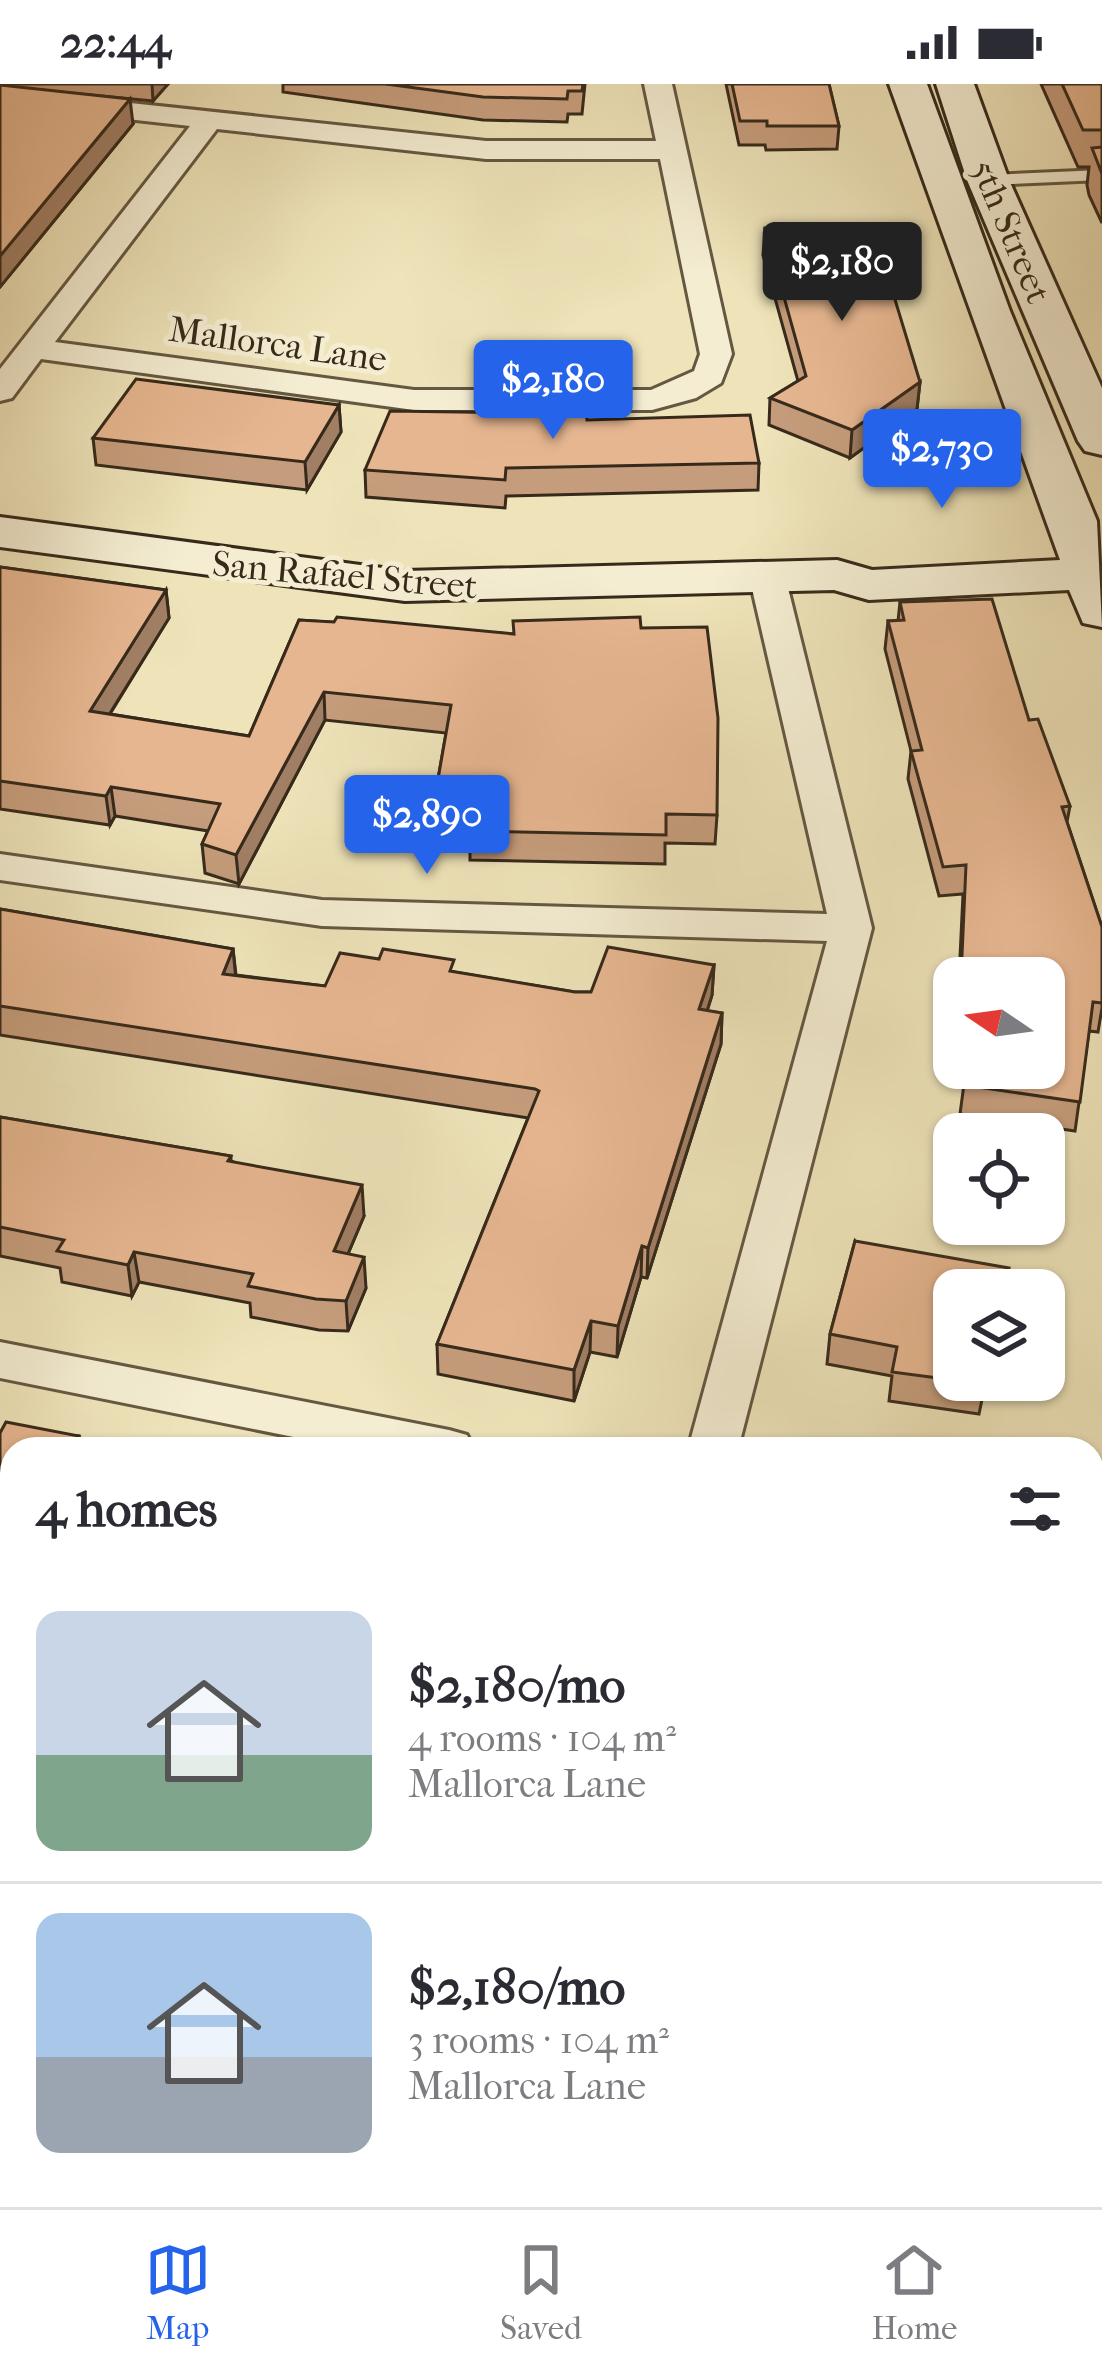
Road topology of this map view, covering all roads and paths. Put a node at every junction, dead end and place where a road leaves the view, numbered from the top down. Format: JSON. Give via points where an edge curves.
{"nodes":[{"id":1,"x":658,"y":84,"type":"edge"},
{"id":2,"x":908,"y":84,"type":"edge"},
{"id":3,"x":955,"y":84,"type":"edge"},
{"id":4,"x":0,"y":97,"type":"edge"},
{"id":5,"x":209,"y":122,"type":"junction"},
{"id":6,"x":672,"y":150,"type":"junction"},
{"id":7,"x":1102,"y":175,"type":"edge"},
{"id":8,"x":988,"y":180,"type":"junction"},
{"id":9,"x":37,"y":349,"type":"junction"},
{"id":10,"x":0,"y":391,"type":"edge"},
{"id":11,"x":1102,"y":441,"type":"edge"},
{"id":12,"x":0,"y":532,"type":"edge"},
{"id":13,"x":1095,"y":571,"type":"edge"},
{"id":14,"x":768,"y":580,"type":"junction"},
{"id":15,"x":0,"y":867,"type":"edge"},
{"id":16,"x":851,"y":928,"type":"junction"},
{"id":17,"x":0,"y":1360,"type":"edge"},
{"id":18,"x":388,"y":1437,"type":"edge"},
{"id":19,"x":716,"y":1437,"type":"edge"}],
"edges":[{"from":1,"to":6,"type":"street","name":"Mallorca Lane"},
{"from":2,"to":13,"type":"main road","name":"5th Street","via":[[948,205]]},
{"from":3,"to":8,"type":"main road","name":"5th Street"},
{"from":4,"to":5,"type":"street"},
{"from":5,"to":6,"type":"street","via":[[486,150]]},
{"from":5,"to":9,"type":"street"},
{"from":6,"to":9,"type":"street","name":"Mallorca Lane","via":[[716,354],[709,376],[684,391],[652,400],[414,400]]},
{"from":7,"to":8,"type":"lane"},
{"from":8,"to":11,"type":"main road","name":"5th Street"},
{"from":9,"to":10,"type":"street"},
{"from":12,"to":14,"type":"main road","name":"San Rafael Street","via":[[405,586]]},
{"from":13,"to":14,"type":"main road","name":"San Rafael Street","via":[[869,585],[837,575]]},
{"from":14,"to":16,"type":"street"},
{"from":15,"to":16,"type":"street","via":[[322,913]]},
{"from":16,"to":19,"type":"street"},
{"from":17,"to":18,"type":"street"}]}
